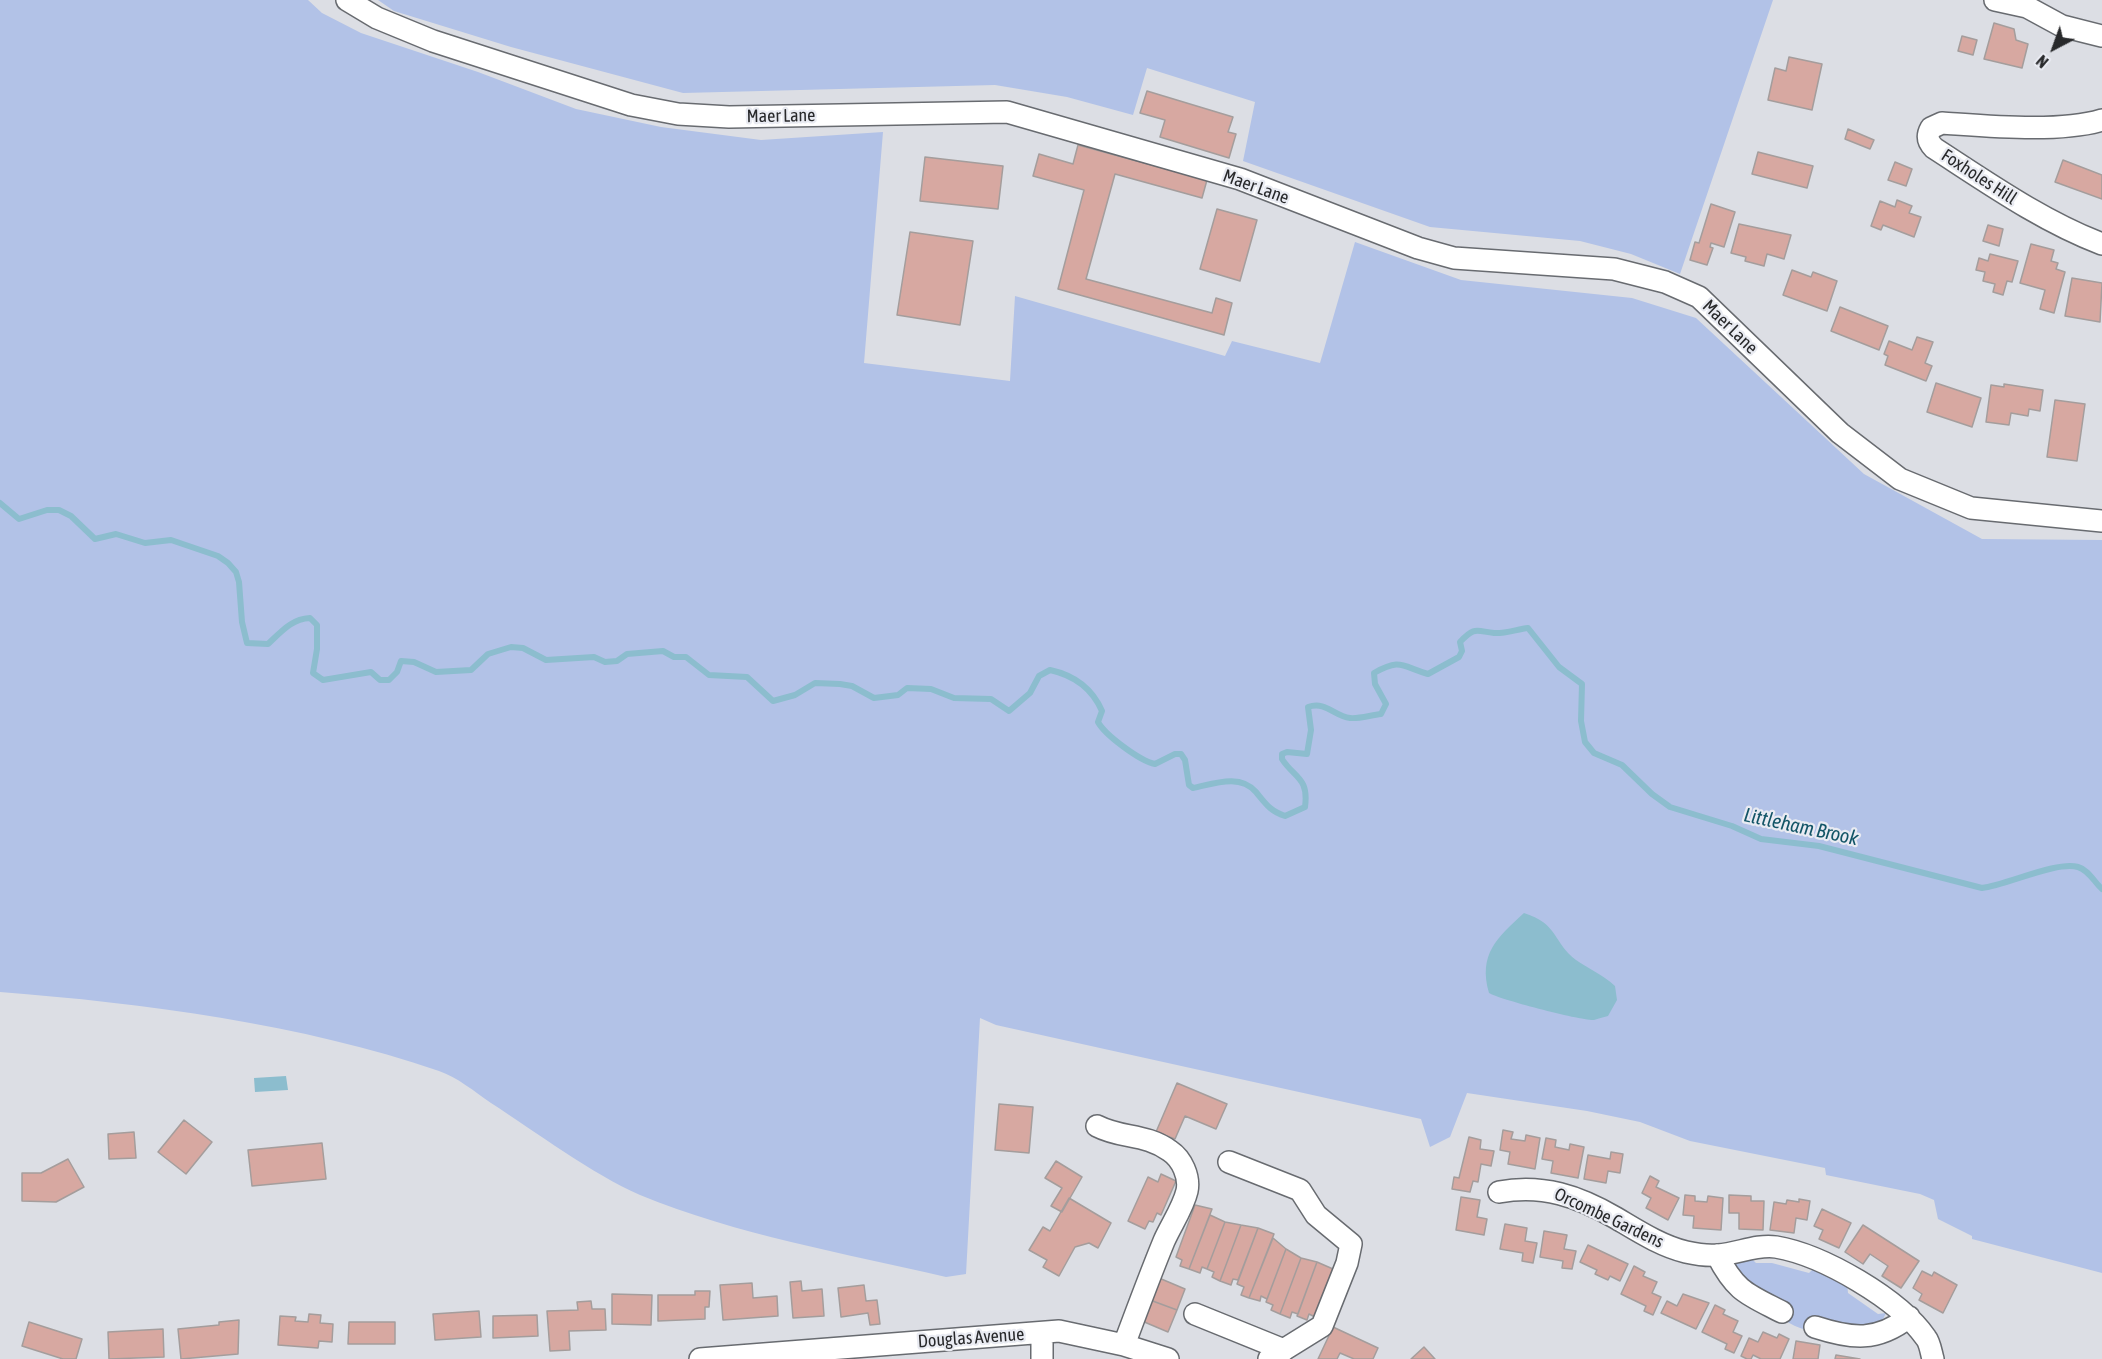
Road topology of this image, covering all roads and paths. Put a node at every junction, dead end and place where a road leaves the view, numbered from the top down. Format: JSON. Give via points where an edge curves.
{"nodes":[{"id":1,"x":347,"y":0,"type":"edge"},
{"id":2,"x":1995,"y":0,"type":"edge"},
{"id":3,"x":2102,"y":36,"type":"edge"},
{"id":4,"x":2102,"y":120,"type":"edge"},
{"id":5,"x":2102,"y":244,"type":"edge"},
{"id":6,"x":2102,"y":520,"type":"edge"},
{"id":7,"x":1097,"y":1126,"type":"dead end"},
{"id":8,"x":1229,"y":1162,"type":"dead end"},
{"id":9,"x":1499,"y":1192,"type":"dead end"},
{"id":10,"x":1718,"y":1255,"type":"junction"},
{"id":11,"x":1782,"y":1312,"type":"dead end"},
{"id":12,"x":1194,"y":1314,"type":"dead end"},
{"id":13,"x":1909,"y":1317,"type":"junction"},
{"id":14,"x":1815,"y":1327,"type":"dead end"},
{"id":15,"x":1042,"y":1333,"type":"junction"},
{"id":16,"x":1124,"y":1345,"type":"junction"},
{"id":17,"x":851,"y":1353,"type":"edge"},
{"id":18,"x":1276,"y":1355,"type":"edge"},
{"id":19,"x":708,"y":1359,"type":"edge"},
{"id":20,"x":1042,"y":1359,"type":"edge"},
{"id":21,"x":1168,"y":1359,"type":"edge"},
{"id":22,"x":1933,"y":1359,"type":"edge"}],
"edges":[{"from":1,"to":6,"type":"street","name":"Maer Lane","via":[[377,18],[433,40],[631,105],[678,114],[729,117],[1007,112],[1240,179],[1418,248],[1454,258],[1638,273],[1700,297],[1840,433],[1900,479],[1971,508]]},
{"from":2,"to":3,"type":"street","via":[[2026,7],[2062,26]]},
{"from":4,"to":5,"type":"street","name":"Foxholes Hill","via":[[2031,126],[1942,123],[1931,128],[1928,136],[1935,148],[2027,208]]},
{"from":7,"to":16,"type":"street","via":[[1146,1138],[1172,1151],[1187,1177],[1187,1191]]},
{"from":8,"to":18,"type":"street","via":[[1300,1190],[1316,1215],[1351,1244],[1322,1326]]},
{"from":9,"to":10,"type":"street","name":"Orcombe Gardens","via":[[1522,1188],[1550,1190],[1614,1216],[1663,1244],[1686,1252]]},
{"from":10,"to":11,"type":"street","via":[[1734,1284],[1744,1293]]},
{"from":10,"to":13,"type":"street","name":"Orcombe Gardens","via":[[1745,1248],[1775,1247],[1842,1271]]},
{"from":12,"to":18,"type":"street"},
{"from":13,"to":14,"type":"street","via":[[1884,1334],[1869,1337]]},
{"from":13,"to":22,"type":"street","name":"Orcombe Gardens","via":[[1928,1340]]},
{"from":15,"to":16,"type":"street","name":"Douglas Avenue","via":[[1059,1331]]},
{"from":15,"to":17,"type":"street","name":"Douglas Avenue"},
{"from":15,"to":20,"type":"street"},
{"from":16,"to":21,"type":"street","name":"Douglas Avenue"},
{"from":17,"to":19,"type":"street","name":"Douglas Avenue"}]}
